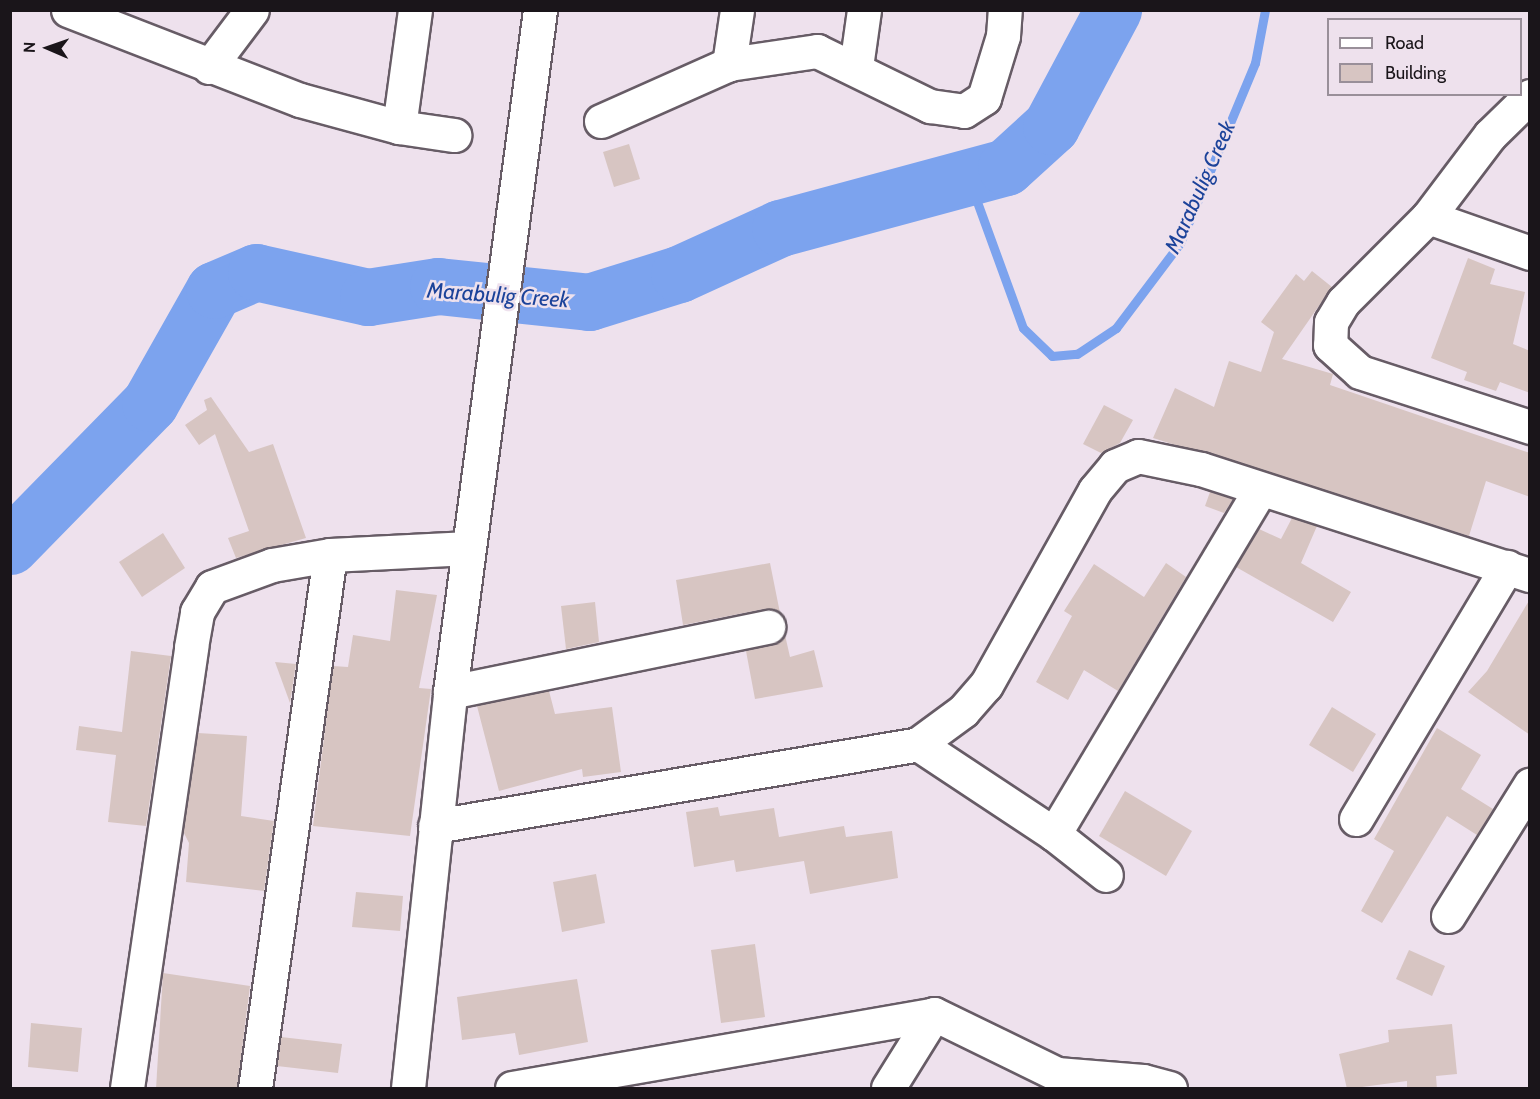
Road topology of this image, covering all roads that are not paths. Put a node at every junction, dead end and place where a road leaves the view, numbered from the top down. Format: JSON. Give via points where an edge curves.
{"nodes":[{"id":1,"x":252,"y":10,"type":"edge"},
{"id":2,"x":415,"y":10,"type":"edge"},
{"id":3,"x":540,"y":10,"type":"edge"},
{"id":4,"x":737,"y":10,"type":"edge"},
{"id":5,"x":864,"y":10,"type":"edge"},
{"id":6,"x":1005,"y":10,"type":"edge"},
{"id":7,"x":83,"y":13,"type":"edge"},
{"id":8,"x":729,"y":64,"type":"junction"},
{"id":9,"x":209,"y":67,"type":"junction"},
{"id":10,"x":856,"y":68,"type":"junction"},
{"id":11,"x":1530,"y":96,"type":"edge"},
{"id":12,"x":601,"y":121,"type":"dead end"},
{"id":13,"x":399,"y":127,"type":"junction"},
{"id":14,"x":454,"y":135,"type":"dead end"},
{"id":15,"x":1428,"y":217,"type":"junction"},
{"id":16,"x":1530,"y":253,"type":"edge"},
{"id":17,"x":1530,"y":427,"type":"edge"},
{"id":18,"x":1260,"y":490,"type":"junction"},
{"id":19,"x":469,"y":548,"type":"junction"},
{"id":20,"x":330,"y":555,"type":"junction"},
{"id":21,"x":1518,"y":571,"type":"edge"},
{"id":22,"x":768,"y":627,"type":"dead end"},
{"id":23,"x":450,"y":692,"type":"junction"},
{"id":24,"x":918,"y":744,"type":"junction"},
{"id":25,"x":1530,"y":785,"type":"edge"},
{"id":26,"x":1356,"y":819,"type":"dead end"},
{"id":27,"x":435,"y":826,"type":"junction"},
{"id":28,"x":1054,"y":834,"type":"junction"},
{"id":29,"x":1106,"y":875,"type":"dead end"},
{"id":30,"x":1448,"y":916,"type":"dead end"},
{"id":31,"x":934,"y":1014,"type":"junction"},
{"id":32,"x":1052,"y":1081,"type":"edge"},
{"id":33,"x":127,"y":1089,"type":"edge"},
{"id":34,"x":255,"y":1089,"type":"edge"},
{"id":35,"x":408,"y":1089,"type":"edge"},
{"id":36,"x":512,"y":1089,"type":"edge"},
{"id":37,"x":888,"y":1089,"type":"edge"},
{"id":38,"x":1170,"y":1089,"type":"edge"}],
"edges":[{"from":1,"to":9,"type":"street"},
{"from":2,"to":13,"type":"street"},
{"from":3,"to":19,"type":"street"},
{"from":4,"to":8,"type":"street"},
{"from":5,"to":10,"type":"street"},
{"from":6,"to":10,"type":"street","via":[[1004,36],[984,98],[964,111],[930,106]]},
{"from":7,"to":9,"type":"street"},
{"from":8,"to":10,"type":"street","via":[[817,51]]},
{"from":8,"to":12,"type":"street"},
{"from":9,"to":13,"type":"street","via":[[300,100]]},
{"from":11,"to":15,"type":"street","via":[[1490,135]]},
{"from":13,"to":14,"type":"street"},
{"from":15,"to":16,"type":"street"},
{"from":15,"to":17,"type":"street","via":[[1343,302],[1331,322],[1330,345],[1360,372]]},
{"from":18,"to":21,"type":"street"},
{"from":18,"to":24,"type":"street","via":[[1163,458],[1138,456],[1115,466],[1095,489],[986,685],[963,711]]},
{"from":18,"to":28,"type":"street"},
{"from":19,"to":20,"type":"street"},
{"from":19,"to":23,"type":"street"},
{"from":20,"to":33,"type":"street","via":[[238,574],[212,587],[197,612]]},
{"from":20,"to":34,"type":"street"},
{"from":21,"to":26,"type":"street"},
{"from":22,"to":23,"type":"street"},
{"from":23,"to":27,"type":"street"},
{"from":24,"to":27,"type":"street"},
{"from":24,"to":28,"type":"street"},
{"from":25,"to":30,"type":"street"},
{"from":27,"to":35,"type":"street"},
{"from":28,"to":29,"type":"street"},
{"from":31,"to":32,"type":"street"},
{"from":31,"to":36,"type":"street"},
{"from":31,"to":37,"type":"street"},
{"from":32,"to":38,"type":"street","via":[[1143,1080]]}]}
